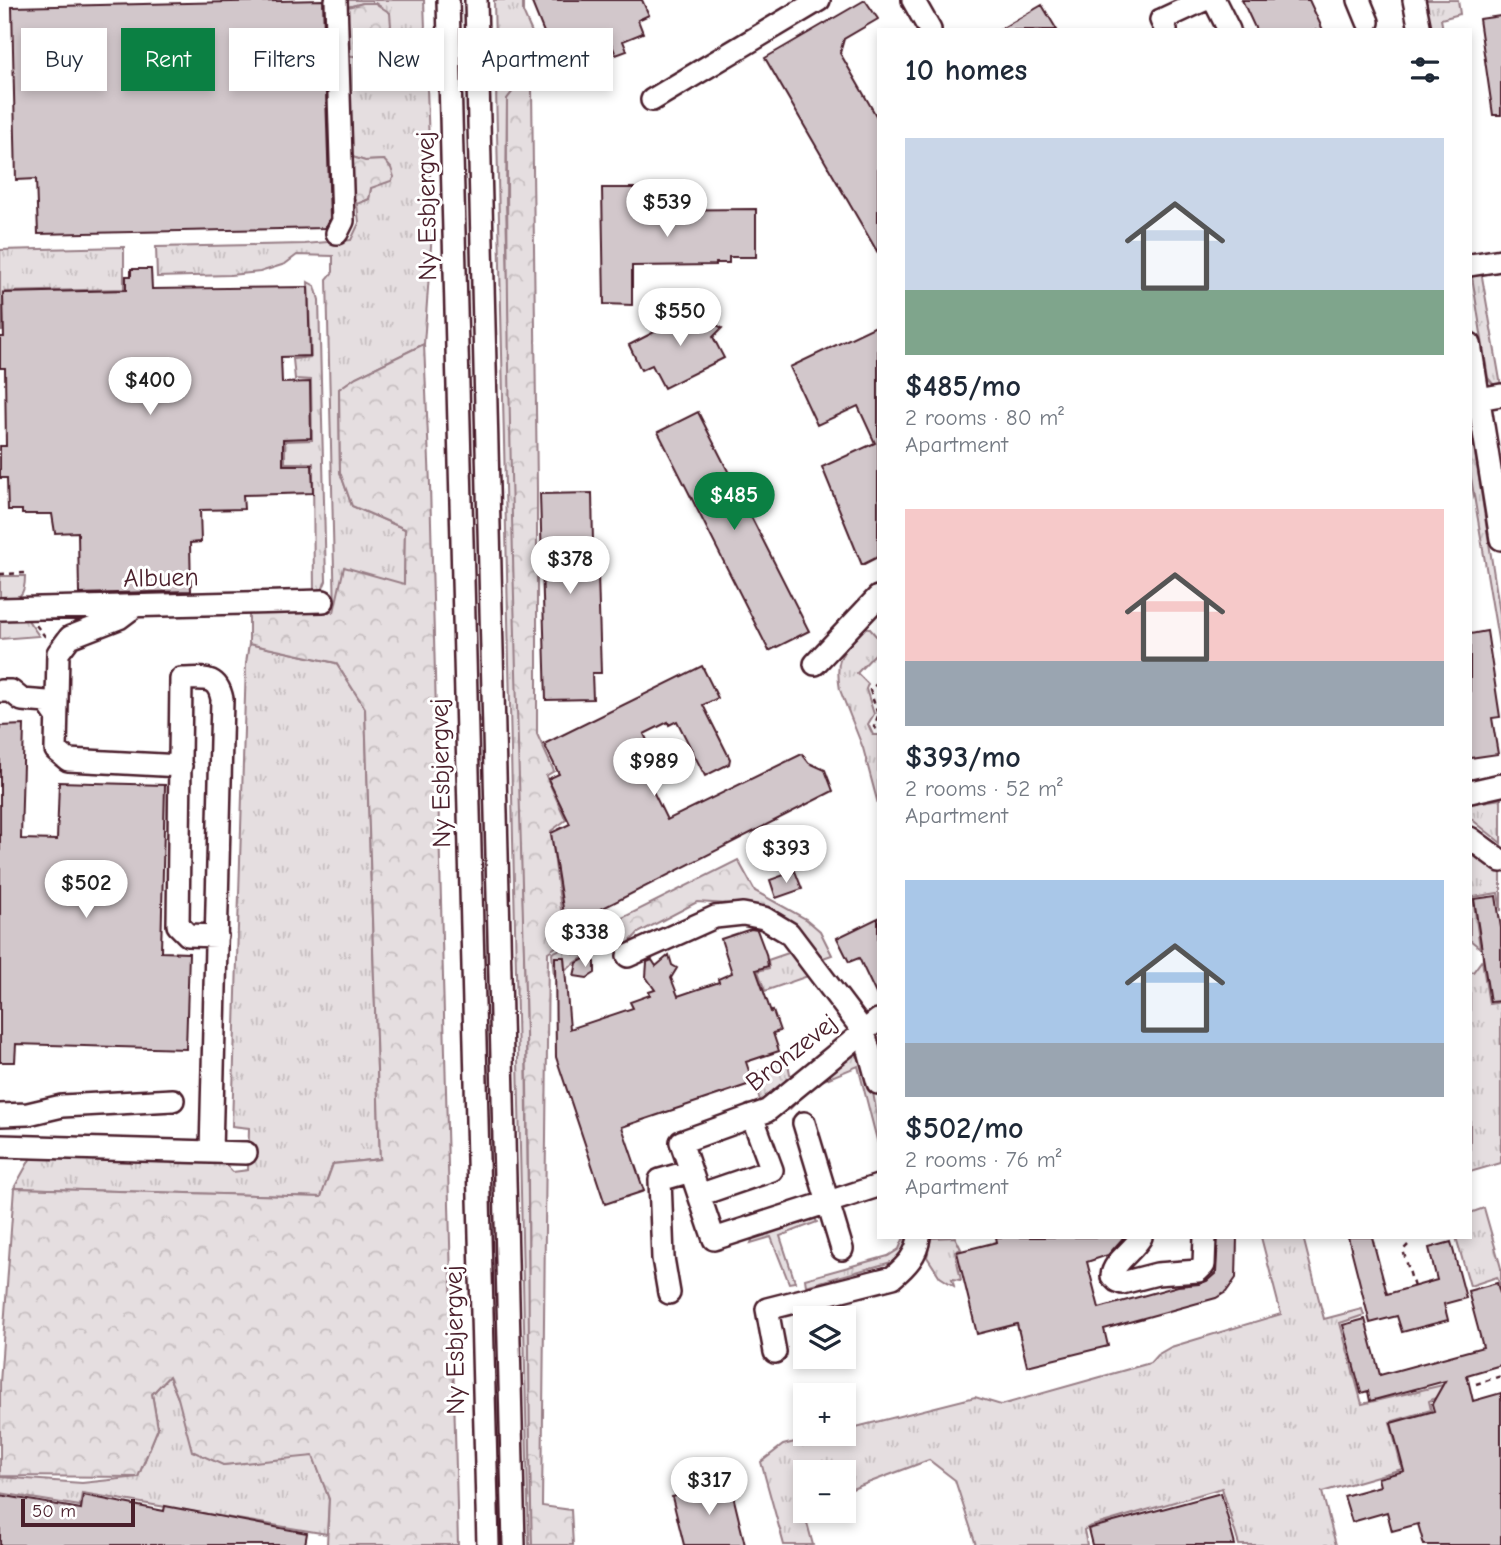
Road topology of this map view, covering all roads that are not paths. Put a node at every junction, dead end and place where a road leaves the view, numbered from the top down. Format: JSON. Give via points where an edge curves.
{"nodes":[{"id":1,"x":336,"y":0,"type":"edge"},
{"id":2,"x":448,"y":0,"type":"edge"},
{"id":3,"x":476,"y":0,"type":"edge"},
{"id":4,"x":820,"y":0,"type":"edge"},
{"id":5,"x":912,"y":0,"type":"edge"},
{"id":6,"x":1204,"y":0,"type":"edge"},
{"id":7,"x":1214,"y":0,"type":"edge"},
{"id":8,"x":1359,"y":0,"type":"edge"},
{"id":9,"x":1413,"y":0,"type":"edge"},
{"id":10,"x":1368,"y":22,"type":"dead end"},
{"id":11,"x":929,"y":28,"type":"edge"},
{"id":12,"x":1165,"y":28,"type":"edge"},
{"id":13,"x":1228,"y":28,"type":"edge"},
{"id":14,"x":1420,"y":28,"type":"edge"},
{"id":15,"x":652,"y":100,"type":"dead end"},
{"id":16,"x":337,"y":233,"type":"dead end"},
{"id":17,"x":1501,"y":260,"type":"edge"},
{"id":18,"x":1472,"y":265,"type":"edge"},
{"id":19,"x":1472,"y":357,"type":"edge"},
{"id":20,"x":1501,"y":395,"type":"edge"},
{"id":21,"x":1479,"y":399,"type":"junction"},
{"id":22,"x":1501,"y":539,"type":"edge"},
{"id":23,"x":877,"y":598,"type":"edge"},
{"id":24,"x":323,"y":601,"type":"dead end"},
{"id":25,"x":135,"y":606,"type":"junction"},
{"id":26,"x":0,"y":609,"type":"edge"},
{"id":27,"x":815,"y":664,"type":"dead end"},
{"id":28,"x":0,"y":691,"type":"edge"},
{"id":29,"x":56,"y":715,"type":"junction"},
{"id":30,"x":181,"y":766,"type":"junction"},
{"id":31,"x":1501,"y":785,"type":"edge"},
{"id":32,"x":1472,"y":792,"type":"edge"},
{"id":33,"x":1472,"y":839,"type":"edge"},
{"id":34,"x":1501,"y":861,"type":"edge"},
{"id":35,"x":216,"y":936,"type":"junction"},
{"id":36,"x":628,"y":956,"type":"dead end"},
{"id":37,"x":871,"y":1026,"type":"edge"},
{"id":38,"x":877,"y":1075,"type":"edge"},
{"id":39,"x":173,"y":1100,"type":"dead end"},
{"id":40,"x":0,"y":1115,"type":"edge"},
{"id":41,"x":752,"y":1116,"type":"junction"},
{"id":42,"x":804,"y":1123,"type":"dead end"},
{"id":43,"x":0,"y":1146,"type":"edge"},
{"id":44,"x":211,"y":1152,"type":"junction"},
{"id":45,"x":246,"y":1153,"type":"dead end"},
{"id":46,"x":691,"y":1171,"type":"junction"},
{"id":47,"x":877,"y":1186,"type":"edge"},
{"id":48,"x":699,"y":1195,"type":"junction"},
{"id":49,"x":828,"y":1202,"type":"junction"},
{"id":50,"x":919,"y":1239,"type":"edge"},
{"id":51,"x":1141,"y":1239,"type":"edge"},
{"id":52,"x":1205,"y":1239,"type":"edge"},
{"id":53,"x":842,"y":1249,"type":"dead end"},
{"id":54,"x":669,"y":1293,"type":"dead end"},
{"id":55,"x":775,"y":1352,"type":"dead end"},
{"id":56,"x":488,"y":1545,"type":"edge"},
{"id":57,"x":514,"y":1545,"type":"edge"}],
"edges":[{"from":1,"to":16,"type":"street","via":[[343,221]]},
{"from":2,"to":56,"type":"street","name":"Ny Esbjergvej"},
{"from":3,"to":57,"type":"street","name":"Ny Esbjergvej"},
{"from":4,"to":15,"type":"street"},
{"from":5,"to":11,"type":"street"},
{"from":6,"to":12,"type":"street","via":[[1161,20]]},
{"from":7,"to":13,"type":"street"},
{"from":8,"to":10,"type":"street"},
{"from":9,"to":14,"type":"street"},
{"from":17,"to":18,"type":"street"},
{"from":19,"to":21,"type":"street"},
{"from":20,"to":21,"type":"street"},
{"from":21,"to":22,"type":"street"},
{"from":23,"to":27,"type":"street"},
{"from":24,"to":25,"type":"street","name":"Albuen"},
{"from":25,"to":26,"type":"street","name":"Albuen"},
{"from":25,"to":29,"type":"street","via":[[119,618],[70,637],[58,653]]},
{"from":28,"to":29,"type":"street","via":[[11,691],[22,700],[47,702]]},
{"from":29,"to":30,"type":"street","via":[[56,750],[68,760]]},
{"from":30,"to":35,"type":"street","via":[[178,925],[188,935]]},
{"from":30,"to":35,"type":"street","via":[[181,679],[211,680],[220,687],[222,699]]},
{"from":31,"to":32,"type":"street"},
{"from":33,"to":34,"type":"street"},
{"from":35,"to":44,"type":"street"},
{"from":36,"to":37,"type":"street","via":[[715,917],[743,914],[764,918],[789,933]]},
{"from":37,"to":38,"type":"street","name":"Bronzevej"},
{"from":37,"to":41,"type":"street","name":"Bronzevej","via":[[767,1111]]},
{"from":39,"to":40,"type":"street","via":[[62,1106]]},
{"from":41,"to":46,"type":"street","name":"Bronzevej","via":[[681,1142]]},
{"from":41,"to":48,"type":"street","via":[[772,1170]]},
{"from":42,"to":49,"type":"street"},
{"from":43,"to":44,"type":"street"},
{"from":44,"to":45,"type":"street"},
{"from":46,"to":48,"type":"street"},
{"from":46,"to":54,"type":"street","via":[[660,1180]]},
{"from":47,"to":49,"type":"street"},
{"from":48,"to":49,"type":"street","via":[[713,1239]]},
{"from":49,"to":53,"type":"street"},
{"from":50,"to":55,"type":"street","via":[[908,1264],[893,1277],[767,1309]]},
{"from":51,"to":52,"type":"street","via":[[1112,1270],[1117,1282],[1198,1272],[1204,1265]]}]}
